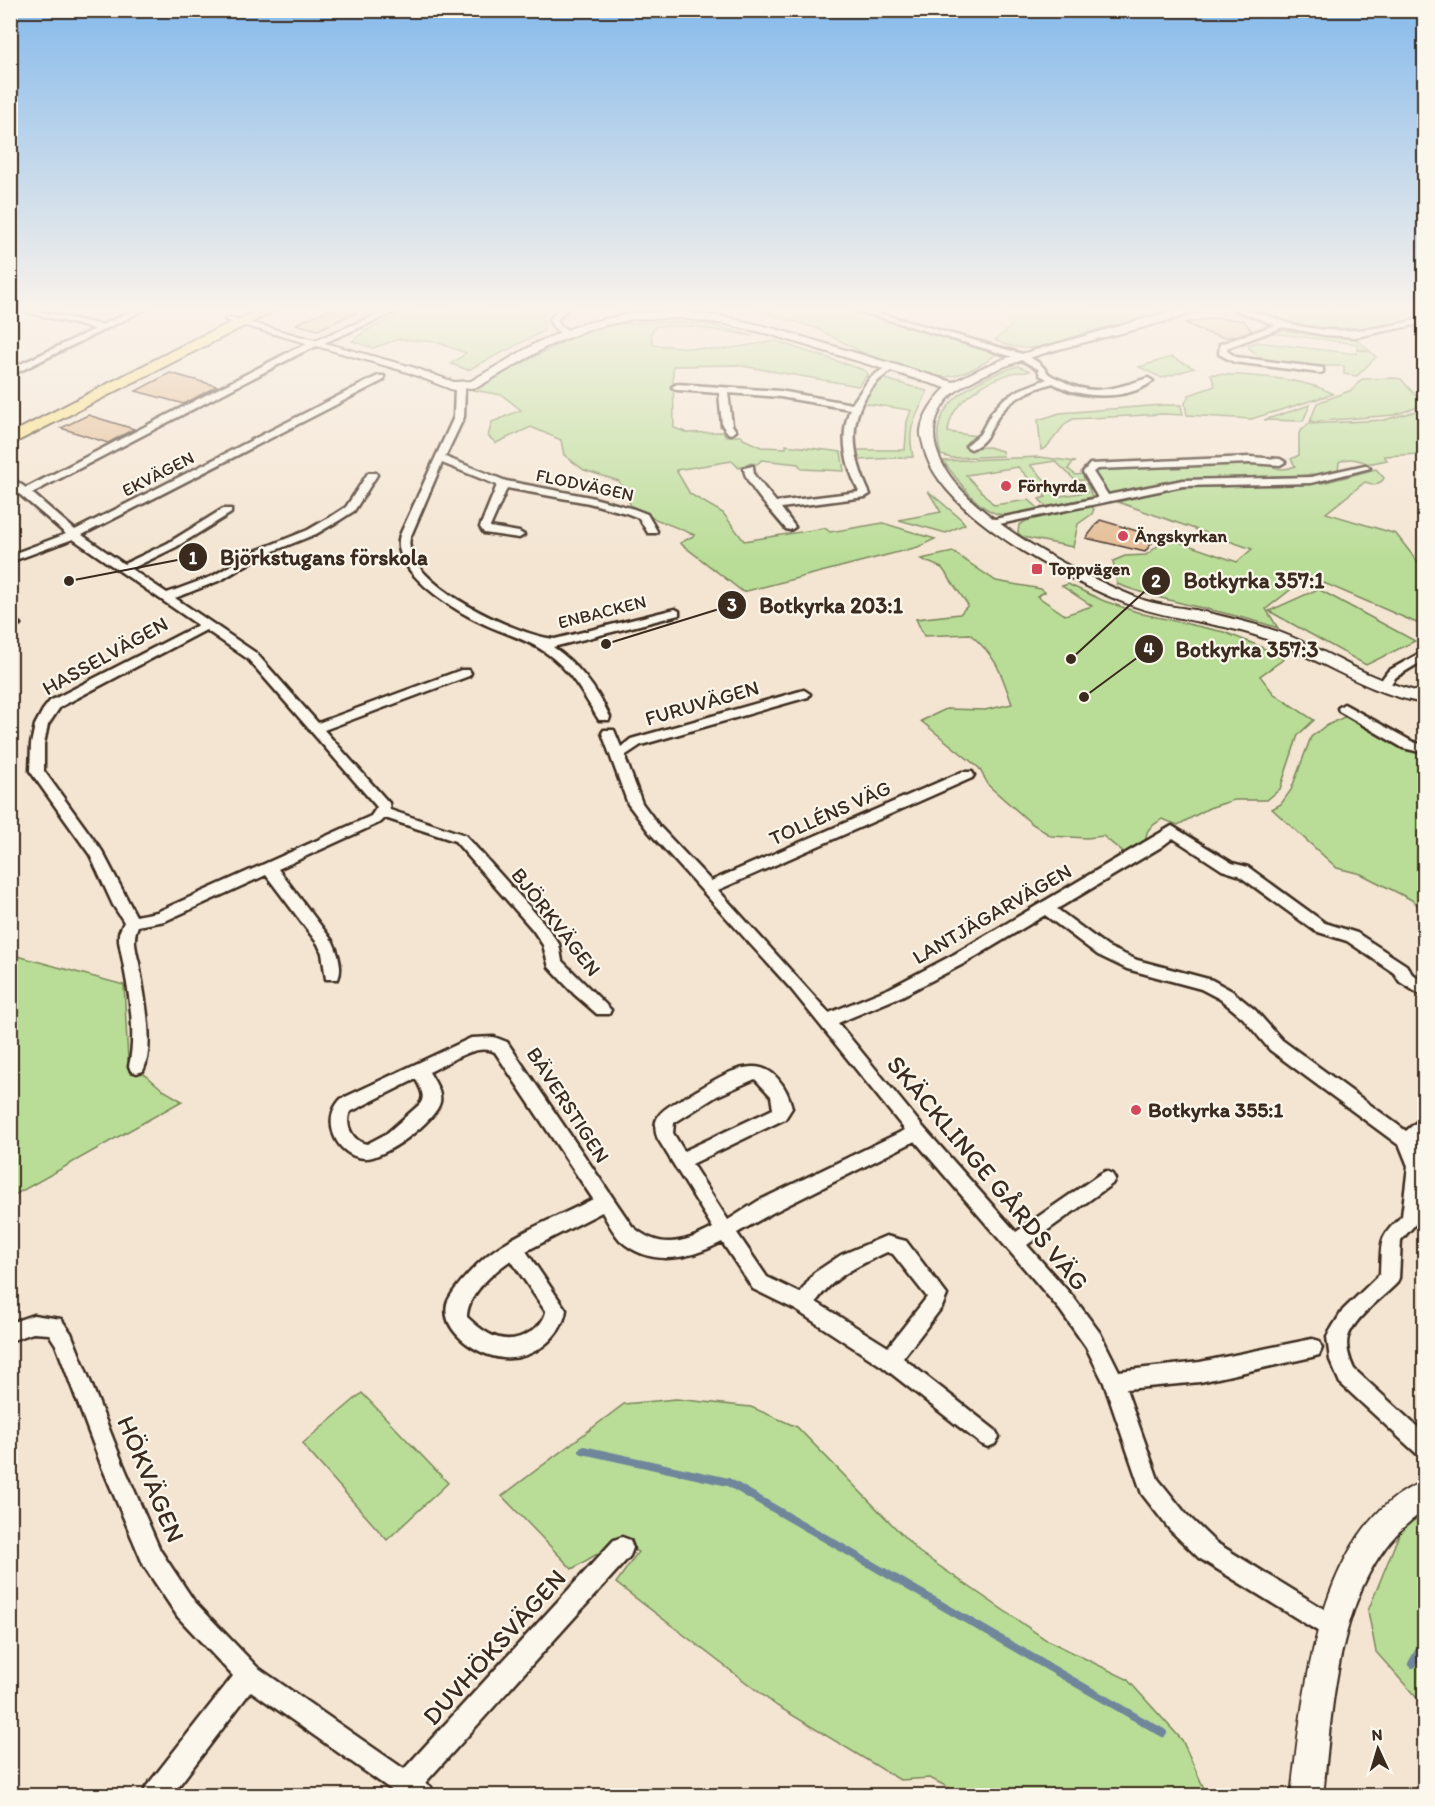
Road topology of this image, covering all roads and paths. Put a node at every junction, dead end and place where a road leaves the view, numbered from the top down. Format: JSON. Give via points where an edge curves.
{"nodes":[{"id":1,"x":89,"y":393,"type":"edge"},
{"id":2,"x":99,"y":393,"type":"edge"},
{"id":3,"x":218,"y":393,"type":"edge"},
{"id":4,"x":351,"y":393,"type":"edge"},
{"id":5,"x":460,"y":393,"type":"edge"},
{"id":6,"x":723,"y":393,"type":"edge"},
{"id":7,"x":772,"y":393,"type":"edge"},
{"id":8,"x":863,"y":393,"type":"edge"},
{"id":9,"x":947,"y":393,"type":"edge"},
{"id":10,"x":1022,"y":393,"type":"edge"},
{"id":11,"x":854,"y":406,"type":"junction"},
{"id":12,"x":731,"y":431,"type":"dead end"},
{"id":13,"x":10,"y":432,"type":"edge"},
{"id":14,"x":10,"y":440,"type":"edge"},
{"id":15,"x":971,"y":446,"type":"dead end"},
{"id":16,"x":441,"y":459,"type":"junction"},
{"id":17,"x":1280,"y":462,"type":"dead end"},
{"id":18,"x":749,"y":468,"type":"dead end"},
{"id":19,"x":1365,"y":468,"type":"dead end"},
{"id":20,"x":372,"y":475,"type":"dead end"},
{"id":21,"x":10,"y":480,"type":"edge"},
{"id":22,"x":503,"y":484,"type":"junction"},
{"id":23,"x":25,"y":493,"type":"junction"},
{"id":24,"x":1105,"y":498,"type":"junction"},
{"id":25,"x":772,"y":506,"type":"junction"},
{"id":26,"x":227,"y":511,"type":"dead end"},
{"id":27,"x":990,"y":523,"type":"junction"},
{"id":28,"x":790,"y":527,"type":"dead end"},
{"id":29,"x":652,"y":531,"type":"dead end"},
{"id":30,"x":74,"y":535,"type":"junction"},
{"id":31,"x":519,"y":535,"type":"dead end"},
{"id":32,"x":10,"y":559,"type":"edge"},
{"id":33,"x":124,"y":568,"type":"junction"},
{"id":34,"x":167,"y":597,"type":"junction"},
{"id":35,"x":675,"y":613,"type":"dead end"},
{"id":36,"x":207,"y":625,"type":"junction"},
{"id":37,"x":538,"y":642,"type":"junction"},
{"id":38,"x":1425,"y":655,"type":"edge"},
{"id":39,"x":465,"y":673,"type":"dead end"},
{"id":40,"x":1383,"y":686,"type":"junction"},
{"id":41,"x":804,"y":694,"type":"dead end"},
{"id":42,"x":1425,"y":698,"type":"edge"},
{"id":43,"x":1344,"y":708,"type":"dead end"},
{"id":44,"x":607,"y":725,"type":"joint"},
{"id":45,"x":317,"y":728,"type":"junction"},
{"id":46,"x":1425,"y":749,"type":"edge"},
{"id":47,"x":619,"y":760,"type":"junction"},
{"id":48,"x":968,"y":775,"type":"dead end"},
{"id":49,"x":383,"y":812,"type":"junction"},
{"id":50,"x":268,"y":867,"type":"junction"},
{"id":51,"x":709,"y":888,"type":"junction"},
{"id":52,"x":1046,"y":908,"type":"junction"},
{"id":53,"x":132,"y":922,"type":"junction"},
{"id":54,"x":332,"y":975,"type":"dead end"},
{"id":55,"x":1425,"y":991,"type":"edge"},
{"id":56,"x":603,"y":1010,"type":"dead end"},
{"id":57,"x":827,"y":1021,"type":"junction"},
{"id":58,"x":137,"y":1066,"type":"dead end"},
{"id":59,"x":419,"y":1068,"type":"junction"},
{"id":60,"x":1425,"y":1126,"type":"edge"},
{"id":61,"x":917,"y":1132,"type":"junction"},
{"id":62,"x":1407,"y":1141,"type":"junction"},
{"id":63,"x":680,"y":1161,"type":"junction"},
{"id":64,"x":1106,"y":1179,"type":"dead end"},
{"id":65,"x":604,"y":1202,"type":"junction"},
{"id":66,"x":723,"y":1230,"type":"junction"},
{"id":67,"x":1015,"y":1243,"type":"junction"},
{"id":68,"x":515,"y":1250,"type":"junction"},
{"id":69,"x":803,"y":1304,"type":"junction"},
{"id":70,"x":10,"y":1332,"type":"edge"},
{"id":71,"x":1312,"y":1348,"type":"dead end"},
{"id":72,"x":890,"y":1360,"type":"junction"},
{"id":73,"x":1113,"y":1381,"type":"junction"},
{"id":74,"x":988,"y":1437,"type":"dead end"},
{"id":75,"x":1425,"y":1447,"type":"edge"},
{"id":76,"x":1425,"y":1494,"type":"edge"},
{"id":77,"x":622,"y":1548,"type":"dead end"},
{"id":78,"x":1332,"y":1627,"type":"junction"},
{"id":79,"x":249,"y":1675,"type":"junction"},
{"id":80,"x":415,"y":1790,"type":"edge"},
{"id":81,"x":155,"y":1796,"type":"edge"},
{"id":82,"x":1307,"y":1796,"type":"edge"}],
"edges":[{"from":1,"to":13,"type":"main road"},
{"from":2,"to":14,"type":"main road"},
{"from":3,"to":23,"type":"street"},
{"from":4,"to":30,"type":"street","name":"EKVÄGEN"},
{"from":5,"to":16,"type":"street","name":"ENBACKEN","via":[[461,411]]},
{"from":6,"to":12,"type":"street"},
{"from":7,"to":11,"type":"street"},
{"from":8,"to":11,"type":"street"},
{"from":9,"to":27,"type":"street","via":[[932,410],[926,437],[928,448],[955,490]]},
{"from":10,"to":15,"type":"street","via":[[1001,407],[988,425],[986,436]]},
{"from":11,"to":25,"type":"street","via":[[848,431],[850,462],[865,494]]},
{"from":16,"to":22,"type":"street","name":"FLODVÄGEN"},
{"from":16,"to":37,"type":"street","name":"ENBACKEN","via":[[405,537],[403,548],[410,565],[469,611]]},
{"from":17,"to":24,"type":"street","via":[[1094,466],[1088,472]]},
{"from":18,"to":25,"type":"street","via":[[749,475]]},
{"from":19,"to":24,"type":"street","via":[[1311,480],[1183,483]]},
{"from":20,"to":34,"type":"street","via":[[350,509],[336,518],[257,554],[217,578]]},
{"from":21,"to":23,"type":"street"},
{"from":22,"to":29,"type":"street","name":"FLODVÄGEN","via":[[630,511],[643,516]]},
{"from":22,"to":31,"type":"street","name":"FLODVÄGEN","via":[[484,526],[488,531]]},
{"from":23,"to":30,"type":"street"},
{"from":24,"to":27,"type":"street"},
{"from":25,"to":28,"type":"street"},
{"from":26,"to":33,"type":"street"},
{"from":27,"to":40,"type":"street","via":[[1059,567],[1134,601],[1276,637]]},
{"from":30,"to":32,"type":"street","name":"EKVÄGEN"},
{"from":30,"to":33,"type":"street"},
{"from":33,"to":34,"type":"street"},
{"from":34,"to":36,"type":"street"},
{"from":35,"to":37,"type":"street","name":"ENBACKEN","via":[[555,643]]},
{"from":36,"to":45,"type":"street","via":[[252,656]]},
{"from":36,"to":53,"type":"street","name":"HASSELVÄGEN","via":[[55,704],[46,712],[41,727],[37,771],[97,854]]},
{"from":37,"to":44,"type":"street","name":"ENBACKEN","via":[[581,678],[595,696]]},
{"from":38,"to":40,"type":"street","via":[[1392,674]]},
{"from":39,"to":45,"type":"street"},
{"from":40,"to":42,"type":"street"},
{"from":41,"to":47,"type":"street","name":"FURUVÄGEN","via":[[636,742],[620,753]]},
{"from":43,"to":46,"type":"street","via":[[1408,745]]},
{"from":44,"to":47,"type":"street","name":"SKÄCKLINGE GÅRDS VÄG"},
{"from":45,"to":49,"type":"street","via":[[378,796]]},
{"from":47,"to":51,"type":"street","name":"SKÄCKLINGE GÅRDS VÄG","via":[[643,815]]},
{"from":48,"to":51,"type":"street","name":"TOLLÉNS VÄG"},
{"from":49,"to":50,"type":"street","via":[[376,819]]},
{"from":49,"to":56,"type":"street","name":"BJÖRKVÄGEN","via":[[460,838],[551,944],[555,963]]},
{"from":50,"to":53,"type":"street","via":[[160,917]]},
{"from":50,"to":54,"type":"street","via":[[325,942]]},
{"from":51,"to":57,"type":"street","name":"SKÄCKLINGE GÅRDS VÄG"},
{"from":52,"to":55,"type":"street","name":"LANTJÄGARVÄGEN","via":[[1172,831],[1227,867],[1243,871],[1320,927],[1352,937]]},
{"from":52,"to":57,"type":"street","name":"LANTJÄGARVÄGEN","via":[[896,992]]},
{"from":52,"to":62,"type":"street","via":[[1103,951],[1133,965],[1206,984],[1226,994],[1276,1046]]},
{"from":53,"to":58,"type":"street","via":[[127,941],[138,1023]]},
{"from":57,"to":61,"type":"street","name":"SKÄCKLINGE GÅRDS VÄG"},
{"from":59,"to":59,"type":"street","name":"BÄVERSTIGEN","via":[[432,1095],[431,1104],[375,1149],[356,1149],[344,1136],[340,1110]]},
{"from":59,"to":65,"type":"street","name":"BÄVERSTIGEN","via":[[477,1042],[501,1047]]},
{"from":60,"to":62,"type":"street"},
{"from":61,"to":66,"type":"street","name":"BÄVERSTIGEN"},
{"from":61,"to":67,"type":"street","name":"SKÄCKLINGE GÅRDS VÄG"},
{"from":62,"to":75,"type":"street","via":[[1417,1166],[1411,1219],[1392,1237],[1389,1278],[1350,1316],[1337,1336],[1347,1376]]},
{"from":63,"to":63,"type":"street","via":[[779,1114],[783,1100],[762,1075],[748,1072],[670,1116],[663,1125],[664,1134]]},
{"from":63,"to":66,"type":"street"},
{"from":64,"to":67,"type":"street"},
{"from":65,"to":66,"type":"street","name":"BÄVERSTIGEN","via":[[625,1232],[643,1246],[656,1250],[685,1248]]},
{"from":65,"to":68,"type":"street"},
{"from":66,"to":69,"type":"street","via":[[760,1283]]},
{"from":67,"to":73,"type":"street","name":"SKÄCKLINGE GÅRDS VÄG","via":[[1093,1340]]},
{"from":68,"to":68,"type":"street","via":[[556,1310],[555,1319],[543,1334],[521,1349],[509,1351],[492,1346],[465,1329],[455,1313],[456,1304],[487,1269]]},
{"from":69,"to":72,"type":"street"},
{"from":69,"to":72,"type":"street","via":[[821,1279],[848,1261],[885,1244],[899,1247],[937,1295]]},
{"from":70,"to":79,"type":"street","name":"HÖKVÄGEN","via":[[33,1324],[54,1325],[64,1340],[152,1558],[186,1609]]},
{"from":71,"to":73,"type":"street","via":[[1200,1372]]},
{"from":72,"to":74,"type":"street"},
{"from":73,"to":78,"type":"street","name":"SKÄCKLINGE GÅRDS VÄG","via":[[1150,1486],[1178,1522],[1207,1550]]},
{"from":76,"to":78,"type":"street","via":[[1389,1520],[1362,1557]]},
{"from":77,"to":80,"type":"street","name":"DUVHÖKSVÄGEN"},
{"from":78,"to":82,"type":"street"},
{"from":79,"to":80,"type":"street","name":"HÖKVÄGEN"},
{"from":79,"to":81,"type":"street"}]}
